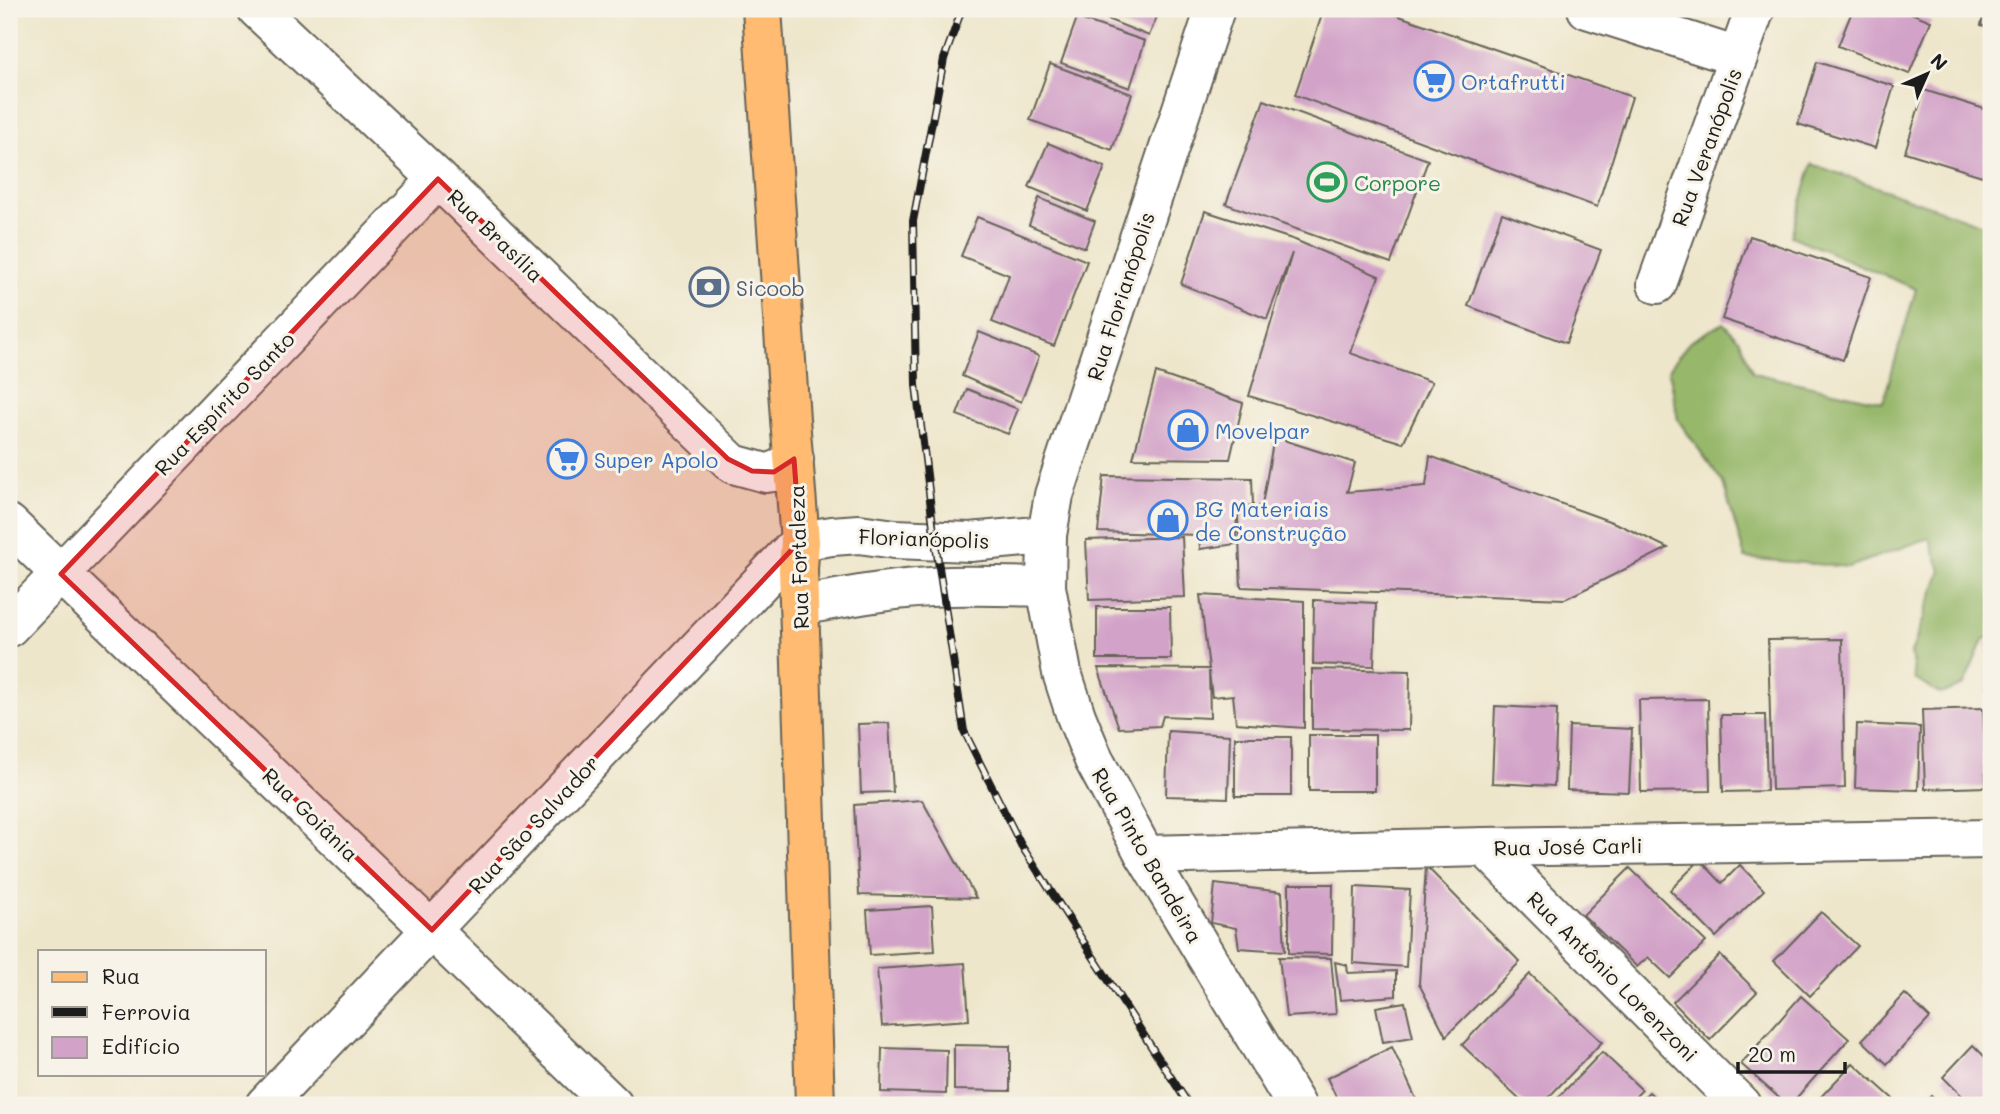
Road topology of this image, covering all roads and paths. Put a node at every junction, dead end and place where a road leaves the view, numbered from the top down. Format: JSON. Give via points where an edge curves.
{"nodes":[{"id":1,"x":257,"y":9,"type":"edge"},
{"id":2,"x":762,"y":9,"type":"edge"},
{"id":3,"x":1215,"y":9,"type":"edge"},
{"id":4,"x":1587,"y":9,"type":"edge"},
{"id":5,"x":1755,"y":9,"type":"edge"},
{"id":6,"x":1738,"y":57,"type":"junction"},
{"id":7,"x":438,"y":179,"type":"junction"},
{"id":8,"x":1657,"y":285,"type":"dead end"},
{"id":9,"x":794,"y":459,"type":"junction"},
{"id":10,"x":733,"y":464,"type":"junction"},
{"id":11,"x":9,"y":524,"type":"edge"},
{"id":12,"x":799,"y":532,"type":"junction"},
{"id":13,"x":1047,"y":535,"type":"junction"},
{"id":14,"x":61,"y":573,"type":"junction"},
{"id":15,"x":1046,"y":587,"type":"junction"},
{"id":16,"x":800,"y":606,"type":"junction"},
{"id":17,"x":9,"y":627,"type":"edge"},
{"id":18,"x":1991,"y":839,"type":"edge"},
{"id":19,"x":1485,"y":847,"type":"junction"},
{"id":20,"x":1145,"y":855,"type":"junction"},
{"id":21,"x":432,"y":930,"type":"junction"},
{"id":22,"x":265,"y":1105,"type":"edge"},
{"id":23,"x":613,"y":1105,"type":"edge"},
{"id":24,"x":815,"y":1105,"type":"edge"},
{"id":25,"x":1296,"y":1105,"type":"edge"},
{"id":26,"x":1741,"y":1105,"type":"edge"}],
"edges":[{"from":1,"to":7,"type":"street","name":"Rua Brasília"},
{"from":2,"to":9,"type":"main road","name":"Rua Fortaleza"},
{"from":3,"to":13,"type":"street","name":"Rua Florianópolis","via":[[1055,495]]},
{"from":4,"to":6,"type":"street"},
{"from":5,"to":6,"type":"street","name":"Rua Veranópolis"},
{"from":6,"to":8,"type":"street","name":"Rua Veranópolis"},
{"from":7,"to":10,"type":"street","name":"Rua Brasília"},
{"from":7,"to":14,"type":"street","name":"Rua Espírito Santo"},
{"from":9,"to":10,"type":"street","name":"Rua Brasília","via":[[766,473]]},
{"from":9,"to":12,"type":"main road","name":"Rua Fortaleza"},
{"from":10,"to":12,"type":"street","name":"Rua Brasília"},
{"from":11,"to":14,"type":"street","name":"Rua Goiânia"},
{"from":12,"to":13,"type":"street","name":"Florianópolis","via":[[970,542]]},
{"from":12,"to":16,"type":"main road","name":"Rua Fortaleza"},
{"from":12,"to":21,"type":"street","name":"Rua São Salvador"},
{"from":13,"to":15,"type":"street","name":"Rua Florianópolis"},
{"from":14,"to":17,"type":"street","name":"Rua Espírito Santo"},
{"from":14,"to":21,"type":"street","name":"Rua Goiânia"},
{"from":15,"to":16,"type":"street","via":[[910,588]]},
{"from":15,"to":20,"type":"street","name":"Rua Pinto Bandeira","via":[[1062,673],[1076,716]]},
{"from":16,"to":24,"type":"main road","name":"Rua Fortaleza"},
{"from":18,"to":19,"type":"street","name":"Rua José Carli"},
{"from":19,"to":20,"type":"street","name":"Rua José Carli"},
{"from":19,"to":26,"type":"street","name":"Rua Antônio Lorenzoni"},
{"from":20,"to":25,"type":"street","name":"Rua Pinto Bandeira"},
{"from":21,"to":22,"type":"street","name":"Rua São Salvador"},
{"from":21,"to":23,"type":"street","name":"Rua Goiânia"}]}
